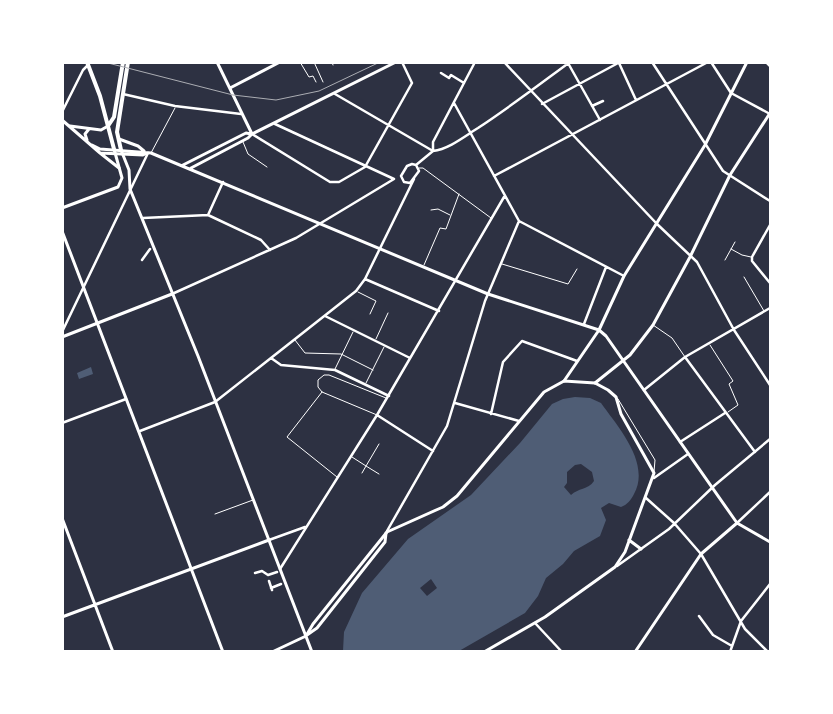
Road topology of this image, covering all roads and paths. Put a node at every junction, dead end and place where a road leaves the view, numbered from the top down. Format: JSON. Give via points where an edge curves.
{"nodes":[{"id":1,"x":123,"y":62,"type":"edge"},
{"id":2,"x":128,"y":62,"type":"edge"},
{"id":3,"x":217,"y":62,"type":"edge"},
{"id":4,"x":280,"y":62,"type":"edge"},
{"id":5,"x":300,"y":62,"type":"edge"},
{"id":6,"x":314,"y":62,"type":"edge"},
{"id":7,"x":396,"y":62,"type":"edge"},
{"id":8,"x":402,"y":62,"type":"edge"},
{"id":9,"x":475,"y":62,"type":"edge"},
{"id":10,"x":504,"y":62,"type":"edge"},
{"id":11,"x":553,"y":62,"type":"edge"},
{"id":12,"x":652,"y":62,"type":"edge"},
{"id":13,"x":710,"y":62,"type":"edge"},
{"id":14,"x":747,"y":62,"type":"edge"},
{"id":15,"x":766,"y":62,"type":"edge"},
{"id":16,"x":569,"y":63,"type":"edge"},
{"id":17,"x":620,"y":63,"type":"edge"},
{"id":18,"x":88,"y":64,"type":"edge"},
{"id":19,"x":770,"y":66,"type":"edge"},
{"id":20,"x":441,"y":73,"type":"dead end"},
{"id":21,"x":316,"y":82,"type":"dead end"},
{"id":22,"x":323,"y":82,"type":"dead end"},
{"id":23,"x":464,"y":83,"type":"junction"},
{"id":24,"x":579,"y":84,"type":"junction"},
{"id":25,"x":666,"y":86,"type":"junction"},
{"id":26,"x":230,"y":88,"type":"junction"},
{"id":27,"x":531,"y":92,"type":"junction"},
{"id":28,"x":731,"y":93,"type":"junction"},
{"id":29,"x":123,"y":94,"type":"junction"},
{"id":30,"x":335,"y":94,"type":"junction"},
{"id":31,"x":603,"y":101,"type":"dead end"},
{"id":32,"x":637,"y":101,"type":"junction"},
{"id":33,"x":454,"y":103,"type":"junction"},
{"id":34,"x":542,"y":104,"type":"junction"},
{"id":35,"x":175,"y":106,"type":"junction"},
{"id":36,"x":592,"y":106,"type":"junction"},
{"id":37,"x":62,"y":112,"type":"edge"},
{"id":38,"x":770,"y":113,"type":"edge"},
{"id":39,"x":241,"y":114,"type":"junction"},
{"id":40,"x":62,"y":120,"type":"edge"},
{"id":41,"x":600,"y":120,"type":"junction"},
{"id":42,"x":275,"y":124,"type":"junction"},
{"id":43,"x":388,"y":124,"type":"junction"},
{"id":44,"x":70,"y":126,"type":"junction"},
{"id":45,"x":108,"y":126,"type":"junction"},
{"id":46,"x":91,"y":128,"type":"junction"},
{"id":47,"x":472,"y":132,"type":"junction"},
{"id":48,"x":252,"y":134,"type":"junction"},
{"id":49,"x":572,"y":136,"type":"junction"},
{"id":50,"x":118,"y":138,"type":"junction"},
{"id":51,"x":87,"y":141,"type":"junction"},
{"id":52,"x":242,"y":142,"type":"junction"},
{"id":53,"x":92,"y":145,"type":"junction"},
{"id":54,"x":705,"y":145,"type":"junction"},
{"id":55,"x":433,"y":150,"type":"junction"},
{"id":56,"x":100,"y":152,"type":"junction"},
{"id":57,"x":115,"y":152,"type":"junction"},
{"id":58,"x":122,"y":152,"type":"junction"},
{"id":59,"x":148,"y":153,"type":"junction"},
{"id":60,"x":183,"y":165,"type":"junction"},
{"id":61,"x":417,"y":166,"type":"junction"},
{"id":62,"x":267,"y":167,"type":"dead end"},
{"id":63,"x":365,"y":167,"type":"junction"},
{"id":64,"x":191,"y":168,"type":"junction"},
{"id":65,"x":121,"y":170,"type":"junction"},
{"id":66,"x":730,"y":175,"type":"junction"},
{"id":67,"x":494,"y":176,"type":"junction"},
{"id":68,"x":414,"y":179,"type":"junction"},
{"id":69,"x":223,"y":182,"type":"junction"},
{"id":70,"x":130,"y":189,"type":"junction"},
{"id":71,"x":459,"y":194,"type":"junction"},
{"id":72,"x":504,"y":196,"type":"junction"},
{"id":73,"x":770,"y":201,"type":"edge"},
{"id":74,"x":62,"y":208,"type":"edge"},
{"id":75,"x":431,"y":210,"type":"dead end"},
{"id":76,"x":208,"y":215,"type":"junction"},
{"id":77,"x":451,"y":215,"type":"junction"},
{"id":78,"x":143,"y":218,"type":"junction"},
{"id":79,"x":492,"y":218,"type":"junction"},
{"id":80,"x":519,"y":221,"type":"junction"},
{"id":81,"x":320,"y":224,"type":"junction"},
{"id":82,"x":658,"y":224,"type":"junction"},
{"id":83,"x":770,"y":225,"type":"edge"},
{"id":84,"x":62,"y":230,"type":"edge"},
{"id":85,"x":735,"y":242,"type":"dead end"},
{"id":86,"x":65,"y":243,"type":"edge"},
{"id":87,"x":380,"y":248,"type":"junction"},
{"id":88,"x":150,"y":249,"type":"dead end"},
{"id":89,"x":731,"y":249,"type":"junction"},
{"id":90,"x":270,"y":250,"type":"junction"},
{"id":91,"x":690,"y":257,"type":"junction"},
{"id":92,"x":752,"y":257,"type":"junction"},
{"id":93,"x":142,"y":260,"type":"dead end"},
{"id":94,"x":725,"y":260,"type":"dead end"},
{"id":95,"x":501,"y":264,"type":"junction"},
{"id":96,"x":423,"y":266,"type":"junction"},
{"id":97,"x":606,"y":267,"type":"junction"},
{"id":98,"x":577,"y":269,"type":"dead end"},
{"id":99,"x":624,"y":276,"type":"junction"},
{"id":100,"x":744,"y":277,"type":"dead end"},
{"id":101,"x":365,"y":279,"type":"junction"},
{"id":102,"x":456,"y":281,"type":"junction"},
{"id":103,"x":770,"y":283,"type":"edge"},
{"id":104,"x":84,"y":287,"type":"junction"},
{"id":105,"x":356,"y":291,"type":"junction"},
{"id":106,"x":172,"y":294,"type":"junction"},
{"id":107,"x":488,"y":294,"type":"junction"},
{"id":108,"x":770,"y":308,"type":"edge"},
{"id":109,"x":438,"y":311,"type":"junction"},
{"id":110,"x":388,"y":312,"type":"dead end"},
{"id":111,"x":764,"y":312,"type":"junction"},
{"id":112,"x":370,"y":314,"type":"dead end"},
{"id":113,"x":325,"y":316,"type":"junction"},
{"id":114,"x":98,"y":323,"type":"junction"},
{"id":115,"x":584,"y":324,"type":"junction"},
{"id":116,"x":653,"y":325,"type":"junction"},
{"id":117,"x":599,"y":330,"type":"junction"},
{"id":118,"x":734,"y":330,"type":"junction"},
{"id":119,"x":354,"y":331,"type":"junction"},
{"id":120,"x":62,"y":332,"type":"edge"},
{"id":121,"x":62,"y":337,"type":"edge"},
{"id":122,"x":294,"y":340,"type":"junction"},
{"id":123,"x":375,"y":341,"type":"junction"},
{"id":124,"x":710,"y":344,"type":"junction"},
{"id":125,"x":384,"y":346,"type":"junction"},
{"id":126,"x":342,"y":354,"type":"junction"},
{"id":127,"x":685,"y":357,"type":"junction"},
{"id":128,"x":271,"y":358,"type":"junction"},
{"id":129,"x":410,"y":358,"type":"junction"},
{"id":130,"x":577,"y":361,"type":"junction"},
{"id":131,"x":623,"y":361,"type":"junction"},
{"id":132,"x":335,"y":370,"type":"junction"},
{"id":133,"x":373,"y":370,"type":"junction"},
{"id":134,"x":564,"y":381,"type":"junction"},
{"id":135,"x":595,"y":383,"type":"junction"},
{"id":136,"x":365,"y":385,"type":"junction"},
{"id":137,"x":770,"y":385,"type":"edge"},
{"id":138,"x":643,"y":391,"type":"junction"},
{"id":139,"x":322,"y":392,"type":"junction"},
{"id":140,"x":388,"y":397,"type":"junction"},
{"id":141,"x":616,"y":397,"type":"junction"},
{"id":142,"x":126,"y":399,"type":"junction"},
{"id":143,"x":215,"y":402,"type":"junction"},
{"id":144,"x":455,"y":403,"type":"junction"},
{"id":145,"x":726,"y":413,"type":"junction"},
{"id":146,"x":492,"y":414,"type":"junction"},
{"id":147,"x":377,"y":415,"type":"junction"},
{"id":148,"x":519,"y":421,"type":"junction"},
{"id":149,"x":62,"y":423,"type":"edge"},
{"id":150,"x":140,"y":431,"type":"junction"},
{"id":151,"x":770,"y":439,"type":"edge"},
{"id":152,"x":680,"y":442,"type":"junction"},
{"id":153,"x":379,"y":444,"type":"dead end"},
{"id":154,"x":434,"y":451,"type":"junction"},
{"id":155,"x":755,"y":452,"type":"junction"},
{"id":156,"x":688,"y":454,"type":"junction"},
{"id":157,"x":352,"y":456,"type":"junction"},
{"id":158,"x":366,"y":466,"type":"junction"},
{"id":159,"x":362,"y":473,"type":"dead end"},
{"id":160,"x":654,"y":473,"type":"junction"},
{"id":161,"x":379,"y":474,"type":"dead end"},
{"id":162,"x":338,"y":478,"type":"junction"},
{"id":163,"x":654,"y":478,"type":"junction"},
{"id":164,"x":712,"y":487,"type":"junction"},
{"id":165,"x":770,"y":492,"type":"edge"},
{"id":166,"x":646,"y":498,"type":"junction"},
{"id":167,"x":253,"y":500,"type":"junction"},
{"id":168,"x":215,"y":514,"type":"dead end"},
{"id":169,"x":62,"y":518,"type":"edge"},
{"id":170,"x":674,"y":523,"type":"junction"},
{"id":171,"x":738,"y":523,"type":"junction"},
{"id":172,"x":307,"y":527,"type":"junction"},
{"id":173,"x":386,"y":532,"type":"junction"},
{"id":174,"x":269,"y":540,"type":"junction"},
{"id":175,"x":629,"y":540,"type":"junction"},
{"id":176,"x":770,"y":542,"type":"edge"},
{"id":177,"x":642,"y":549,"type":"junction"},
{"id":178,"x":701,"y":554,"type":"junction"},
{"id":179,"x":615,"y":567,"type":"junction"},
{"id":180,"x":280,"y":569,"type":"junction"},
{"id":181,"x":191,"y":570,"type":"junction"},
{"id":182,"x":277,"y":572,"type":"dead end"},
{"id":183,"x":255,"y":573,"type":"dead end"},
{"id":184,"x":269,"y":581,"type":"dead end"},
{"id":185,"x":281,"y":584,"type":"dead end"},
{"id":186,"x":770,"y":584,"type":"edge"},
{"id":187,"x":95,"y":606,"type":"junction"},
{"id":188,"x":699,"y":616,"type":"dead end"},
{"id":189,"x":62,"y":618,"type":"edge"},
{"id":190,"x":742,"y":621,"type":"junction"},
{"id":191,"x":535,"y":623,"type":"junction"},
{"id":192,"x":306,"y":636,"type":"junction"},
{"id":193,"x":732,"y":646,"type":"junction"},
{"id":194,"x":113,"y":652,"type":"edge"},
{"id":195,"x":222,"y":652,"type":"edge"},
{"id":196,"x":272,"y":652,"type":"edge"},
{"id":197,"x":312,"y":652,"type":"edge"},
{"id":198,"x":484,"y":652,"type":"edge"},
{"id":199,"x":562,"y":652,"type":"edge"},
{"id":200,"x":635,"y":652,"type":"edge"},
{"id":201,"x":695,"y":652,"type":"edge"},
{"id":202,"x":699,"y":652,"type":"edge"},
{"id":203,"x":730,"y":652,"type":"edge"},
{"id":204,"x":768,"y":652,"type":"edge"}],
"edges":[{"from":1,"to":45,"type":"main road","via":[[114,117]]},
{"from":2,"to":29,"type":"main road"},
{"from":3,"to":26,"type":"street"},
{"from":4,"to":26,"type":"street"},
{"from":5,"to":21,"type":"lane"},
{"from":6,"to":22,"type":"lane"},
{"from":7,"to":30,"type":"street"},
{"from":8,"to":43,"type":"street","via":[[412,82]]},
{"from":9,"to":23,"type":"street"},
{"from":10,"to":27,"type":"street"},
{"from":11,"to":16,"type":"street"},
{"from":12,"to":25,"type":"street"},
{"from":13,"to":25,"type":"street"},
{"from":13,"to":28,"type":"street"},
{"from":14,"to":28,"type":"street"},
{"from":15,"to":19,"type":"street"},
{"from":16,"to":24,"type":"street"},
{"from":16,"to":27,"type":"street"},
{"from":17,"to":24,"type":"street"},
{"from":17,"to":32,"type":"street"},
{"from":18,"to":37,"type":"street"},
{"from":18,"to":45,"type":"main road"},
{"from":20,"to":23,"type":"street"},
{"from":23,"to":33,"type":"street"},
{"from":24,"to":34,"type":"street"},
{"from":24,"to":36,"type":"street"},
{"from":25,"to":32,"type":"street"},
{"from":25,"to":54,"type":"street"},
{"from":26,"to":39,"type":"street"},
{"from":27,"to":34,"type":"street"},
{"from":27,"to":47,"type":"street"},
{"from":28,"to":38,"type":"street"},
{"from":28,"to":54,"type":"street"},
{"from":29,"to":35,"type":"street"},
{"from":29,"to":50,"type":"main road","via":[[116,132]]},
{"from":30,"to":42,"type":"street"},
{"from":30,"to":43,"type":"street"},
{"from":31,"to":36,"type":"street"},
{"from":32,"to":41,"type":"street"},
{"from":33,"to":47,"type":"street"},
{"from":33,"to":55,"type":"street","via":[[433,142]]},
{"from":34,"to":49,"type":"street"},
{"from":35,"to":39,"type":"street"},
{"from":35,"to":59,"type":"lane"},
{"from":36,"to":41,"type":"street"},
{"from":38,"to":66,"type":"street"},
{"from":39,"to":48,"type":"street"},
{"from":40,"to":44,"type":"street"},
{"from":41,"to":49,"type":"street"},
{"from":42,"to":48,"type":"street"},
{"from":42,"to":63,"type":"street"},
{"from":43,"to":55,"type":"street"},
{"from":43,"to":63,"type":"street"},
{"from":44,"to":46,"type":"street"},
{"from":44,"to":51,"type":"street"},
{"from":45,"to":46,"type":"street","via":[[103,130]]},
{"from":45,"to":57,"type":"main road"},
{"from":46,"to":51,"type":"street","via":[[85,132]]},
{"from":47,"to":55,"type":"street","via":[[440,150]]},
{"from":47,"to":67,"type":"street"},
{"from":48,"to":52,"type":"street"},
{"from":48,"to":60,"type":"street","via":[[246,133]]},
{"from":48,"to":63,"type":"street","via":[[330,182],[339,182]]},
{"from":49,"to":67,"type":"street"},
{"from":49,"to":82,"type":"street"},
{"from":50,"to":58,"type":"main road"},
{"from":50,"to":59,"type":"street"},
{"from":51,"to":53,"type":"street"},
{"from":52,"to":62,"type":"lane","via":[[248,154]]},
{"from":52,"to":64,"type":"street"},
{"from":53,"to":56,"type":"street"},
{"from":53,"to":57,"type":"street"},
{"from":54,"to":66,"type":"street","via":[[723,171]]},
{"from":54,"to":82,"type":"street"},
{"from":55,"to":61,"type":"street"},
{"from":56,"to":57,"type":"street"},
{"from":56,"to":65,"type":"street"},
{"from":57,"to":58,"type":"street"},
{"from":57,"to":65,"type":"street"},
{"from":58,"to":59,"type":"street"},
{"from":58,"to":70,"type":"street","via":[[129,170]]},
{"from":59,"to":60,"type":"street"},
{"from":59,"to":70,"type":"street"},
{"from":60,"to":64,"type":"street"},
{"from":61,"to":68,"type":"street"},
{"from":61,"to":68,"type":"street","via":[[409,165],[401,176],[407,183]]},
{"from":61,"to":71,"type":"lane"},
{"from":63,"to":81,"type":"street","via":[[394,179]]},
{"from":64,"to":69,"type":"street"},
{"from":65,"to":74,"type":"street","via":[[118,187]]},
{"from":66,"to":73,"type":"street"},
{"from":66,"to":91,"type":"street"},
{"from":67,"to":72,"type":"street"},
{"from":68,"to":87,"type":"street"},
{"from":69,"to":76,"type":"street"},
{"from":69,"to":81,"type":"street"},
{"from":70,"to":78,"type":"street"},
{"from":70,"to":104,"type":"street"},
{"from":71,"to":77,"type":"lane"},
{"from":71,"to":79,"type":"lane"},
{"from":72,"to":79,"type":"street"},
{"from":72,"to":80,"type":"street"},
{"from":75,"to":77,"type":"lane","via":[[438,209]]},
{"from":76,"to":78,"type":"street"},
{"from":76,"to":90,"type":"street","via":[[261,240]]},
{"from":77,"to":96,"type":"lane","via":[[446,229],[440,228]]},
{"from":78,"to":106,"type":"street"},
{"from":79,"to":102,"type":"street"},
{"from":80,"to":95,"type":"street"},
{"from":80,"to":97,"type":"street"},
{"from":81,"to":87,"type":"street"},
{"from":81,"to":90,"type":"street"},
{"from":82,"to":91,"type":"street"},
{"from":82,"to":99,"type":"street"},
{"from":83,"to":92,"type":"street"},
{"from":84,"to":86,"type":"street"},
{"from":85,"to":89,"type":"lane"},
{"from":86,"to":104,"type":"street"},
{"from":87,"to":96,"type":"street"},
{"from":87,"to":101,"type":"street"},
{"from":88,"to":93,"type":"street"},
{"from":89,"to":92,"type":"lane"},
{"from":89,"to":94,"type":"lane"},
{"from":90,"to":106,"type":"street"},
{"from":91,"to":116,"type":"street"},
{"from":91,"to":118,"type":"street","via":[[702,268]]},
{"from":92,"to":103,"type":"street"},
{"from":95,"to":98,"type":"lane","via":[[568,284]]},
{"from":95,"to":107,"type":"street"},
{"from":96,"to":102,"type":"street"},
{"from":97,"to":99,"type":"street"},
{"from":97,"to":115,"type":"street"},
{"from":99,"to":117,"type":"street"},
{"from":100,"to":111,"type":"lane"},
{"from":101,"to":105,"type":"street"},
{"from":101,"to":109,"type":"street"},
{"from":102,"to":107,"type":"street"},
{"from":102,"to":109,"type":"street"},
{"from":104,"to":114,"type":"street"},
{"from":104,"to":120,"type":"street"},
{"from":105,"to":112,"type":"lane","via":[[376,300]]},
{"from":105,"to":113,"type":"street"},
{"from":106,"to":114,"type":"street"},
{"from":106,"to":143,"type":"street"},
{"from":107,"to":115,"type":"street"},
{"from":107,"to":144,"type":"street"},
{"from":108,"to":111,"type":"street"},
{"from":109,"to":129,"type":"street"},
{"from":110,"to":123,"type":"lane"},
{"from":111,"to":118,"type":"street"},
{"from":113,"to":119,"type":"street"},
{"from":113,"to":122,"type":"street"},
{"from":114,"to":121,"type":"street"},
{"from":114,"to":142,"type":"street"},
{"from":115,"to":117,"type":"street"},
{"from":116,"to":127,"type":"lane","via":[[672,338]]},
{"from":116,"to":131,"type":"street"},
{"from":117,"to":130,"type":"street"},
{"from":117,"to":131,"type":"street"},
{"from":118,"to":124,"type":"street"},
{"from":118,"to":137,"type":"street"},
{"from":119,"to":123,"type":"street"},
{"from":119,"to":126,"type":"lane"},
{"from":122,"to":126,"type":"lane","via":[[305,352]]},
{"from":122,"to":128,"type":"street"},
{"from":123,"to":125,"type":"street"},
{"from":124,"to":127,"type":"street"},
{"from":124,"to":145,"type":"lane","via":[[733,381],[729,384],[738,405]]},
{"from":125,"to":129,"type":"street"},
{"from":125,"to":133,"type":"lane"},
{"from":126,"to":132,"type":"lane"},
{"from":126,"to":133,"type":"lane"},
{"from":127,"to":138,"type":"street"},
{"from":127,"to":145,"type":"street"},
{"from":128,"to":132,"type":"street","via":[[281,365]]},
{"from":128,"to":143,"type":"street"},
{"from":129,"to":140,"type":"street"},
{"from":130,"to":134,"type":"street"},
{"from":130,"to":146,"type":"street","via":[[522,341],[503,362]]},
{"from":131,"to":135,"type":"street"},
{"from":131,"to":138,"type":"street"},
{"from":132,"to":136,"type":"street"},
{"from":133,"to":136,"type":"lane"},
{"from":134,"to":135,"type":"street"},
{"from":134,"to":148,"type":"street","via":[[544,392]]},
{"from":135,"to":141,"type":"street"},
{"from":136,"to":140,"type":"street"},
{"from":138,"to":152,"type":"street"},
{"from":139,"to":140,"type":"lane","via":[[317,382],[326,375]]},
{"from":139,"to":147,"type":"lane"},
{"from":139,"to":162,"type":"lane","via":[[287,437]]},
{"from":140,"to":147,"type":"street"},
{"from":141,"to":160,"type":"street","via":[[623,418]]},
{"from":141,"to":160,"type":"lane","via":[[655,460]]},
{"from":142,"to":149,"type":"street"},
{"from":142,"to":150,"type":"street"},
{"from":143,"to":150,"type":"street"},
{"from":143,"to":167,"type":"street"},
{"from":144,"to":146,"type":"street"},
{"from":144,"to":154,"type":"street"},
{"from":145,"to":152,"type":"street"},
{"from":145,"to":155,"type":"street"},
{"from":146,"to":148,"type":"street"},
{"from":147,"to":154,"type":"street"},
{"from":147,"to":157,"type":"street"},
{"from":148,"to":173,"type":"street","via":[[452,500],[427,515]]},
{"from":150,"to":181,"type":"street"},
{"from":151,"to":155,"type":"street"},
{"from":152,"to":156,"type":"street"},
{"from":153,"to":158,"type":"lane"},
{"from":154,"to":173,"type":"street"},
{"from":155,"to":164,"type":"street"},
{"from":156,"to":163,"type":"street"},
{"from":156,"to":164,"type":"street"},
{"from":157,"to":158,"type":"lane"},
{"from":157,"to":162,"type":"street"},
{"from":158,"to":159,"type":"lane"},
{"from":158,"to":161,"type":"lane"},
{"from":160,"to":163,"type":"street"},
{"from":162,"to":172,"type":"street"},
{"from":163,"to":166,"type":"street"},
{"from":164,"to":170,"type":"street"},
{"from":164,"to":171,"type":"street"},
{"from":165,"to":171,"type":"street"},
{"from":166,"to":170,"type":"street"},
{"from":166,"to":175,"type":"street"},
{"from":167,"to":168,"type":"lane"},
{"from":167,"to":174,"type":"street"},
{"from":169,"to":187,"type":"street"},
{"from":170,"to":177,"type":"street"},
{"from":170,"to":178,"type":"street"},
{"from":171,"to":176,"type":"street"},
{"from":171,"to":178,"type":"street"},
{"from":172,"to":174,"type":"street"},
{"from":172,"to":180,"type":"street"},
{"from":173,"to":192,"type":"street"},
{"from":174,"to":180,"type":"street"},
{"from":174,"to":181,"type":"street"},
{"from":175,"to":177,"type":"street"},
{"from":175,"to":179,"type":"street"},
{"from":177,"to":179,"type":"street"},
{"from":178,"to":190,"type":"street"},
{"from":178,"to":200,"type":"street"},
{"from":179,"to":191,"type":"street"},
{"from":180,"to":192,"type":"street"},
{"from":181,"to":187,"type":"street"},
{"from":181,"to":195,"type":"street"},
{"from":182,"to":183,"type":"street","via":[[268,576],[262,571]]},
{"from":184,"to":185,"type":"street","via":[[272,589]]},
{"from":186,"to":190,"type":"street"},
{"from":187,"to":189,"type":"street"},
{"from":187,"to":194,"type":"street"},
{"from":188,"to":193,"type":"street","via":[[713,635]]},
{"from":190,"to":193,"type":"street"},
{"from":190,"to":204,"type":"street"},
{"from":191,"to":198,"type":"street"},
{"from":191,"to":199,"type":"street"},
{"from":192,"to":196,"type":"street"},
{"from":192,"to":197,"type":"street"},
{"from":193,"to":203,"type":"street"},
{"from":201,"to":202,"type":"street"}]}
